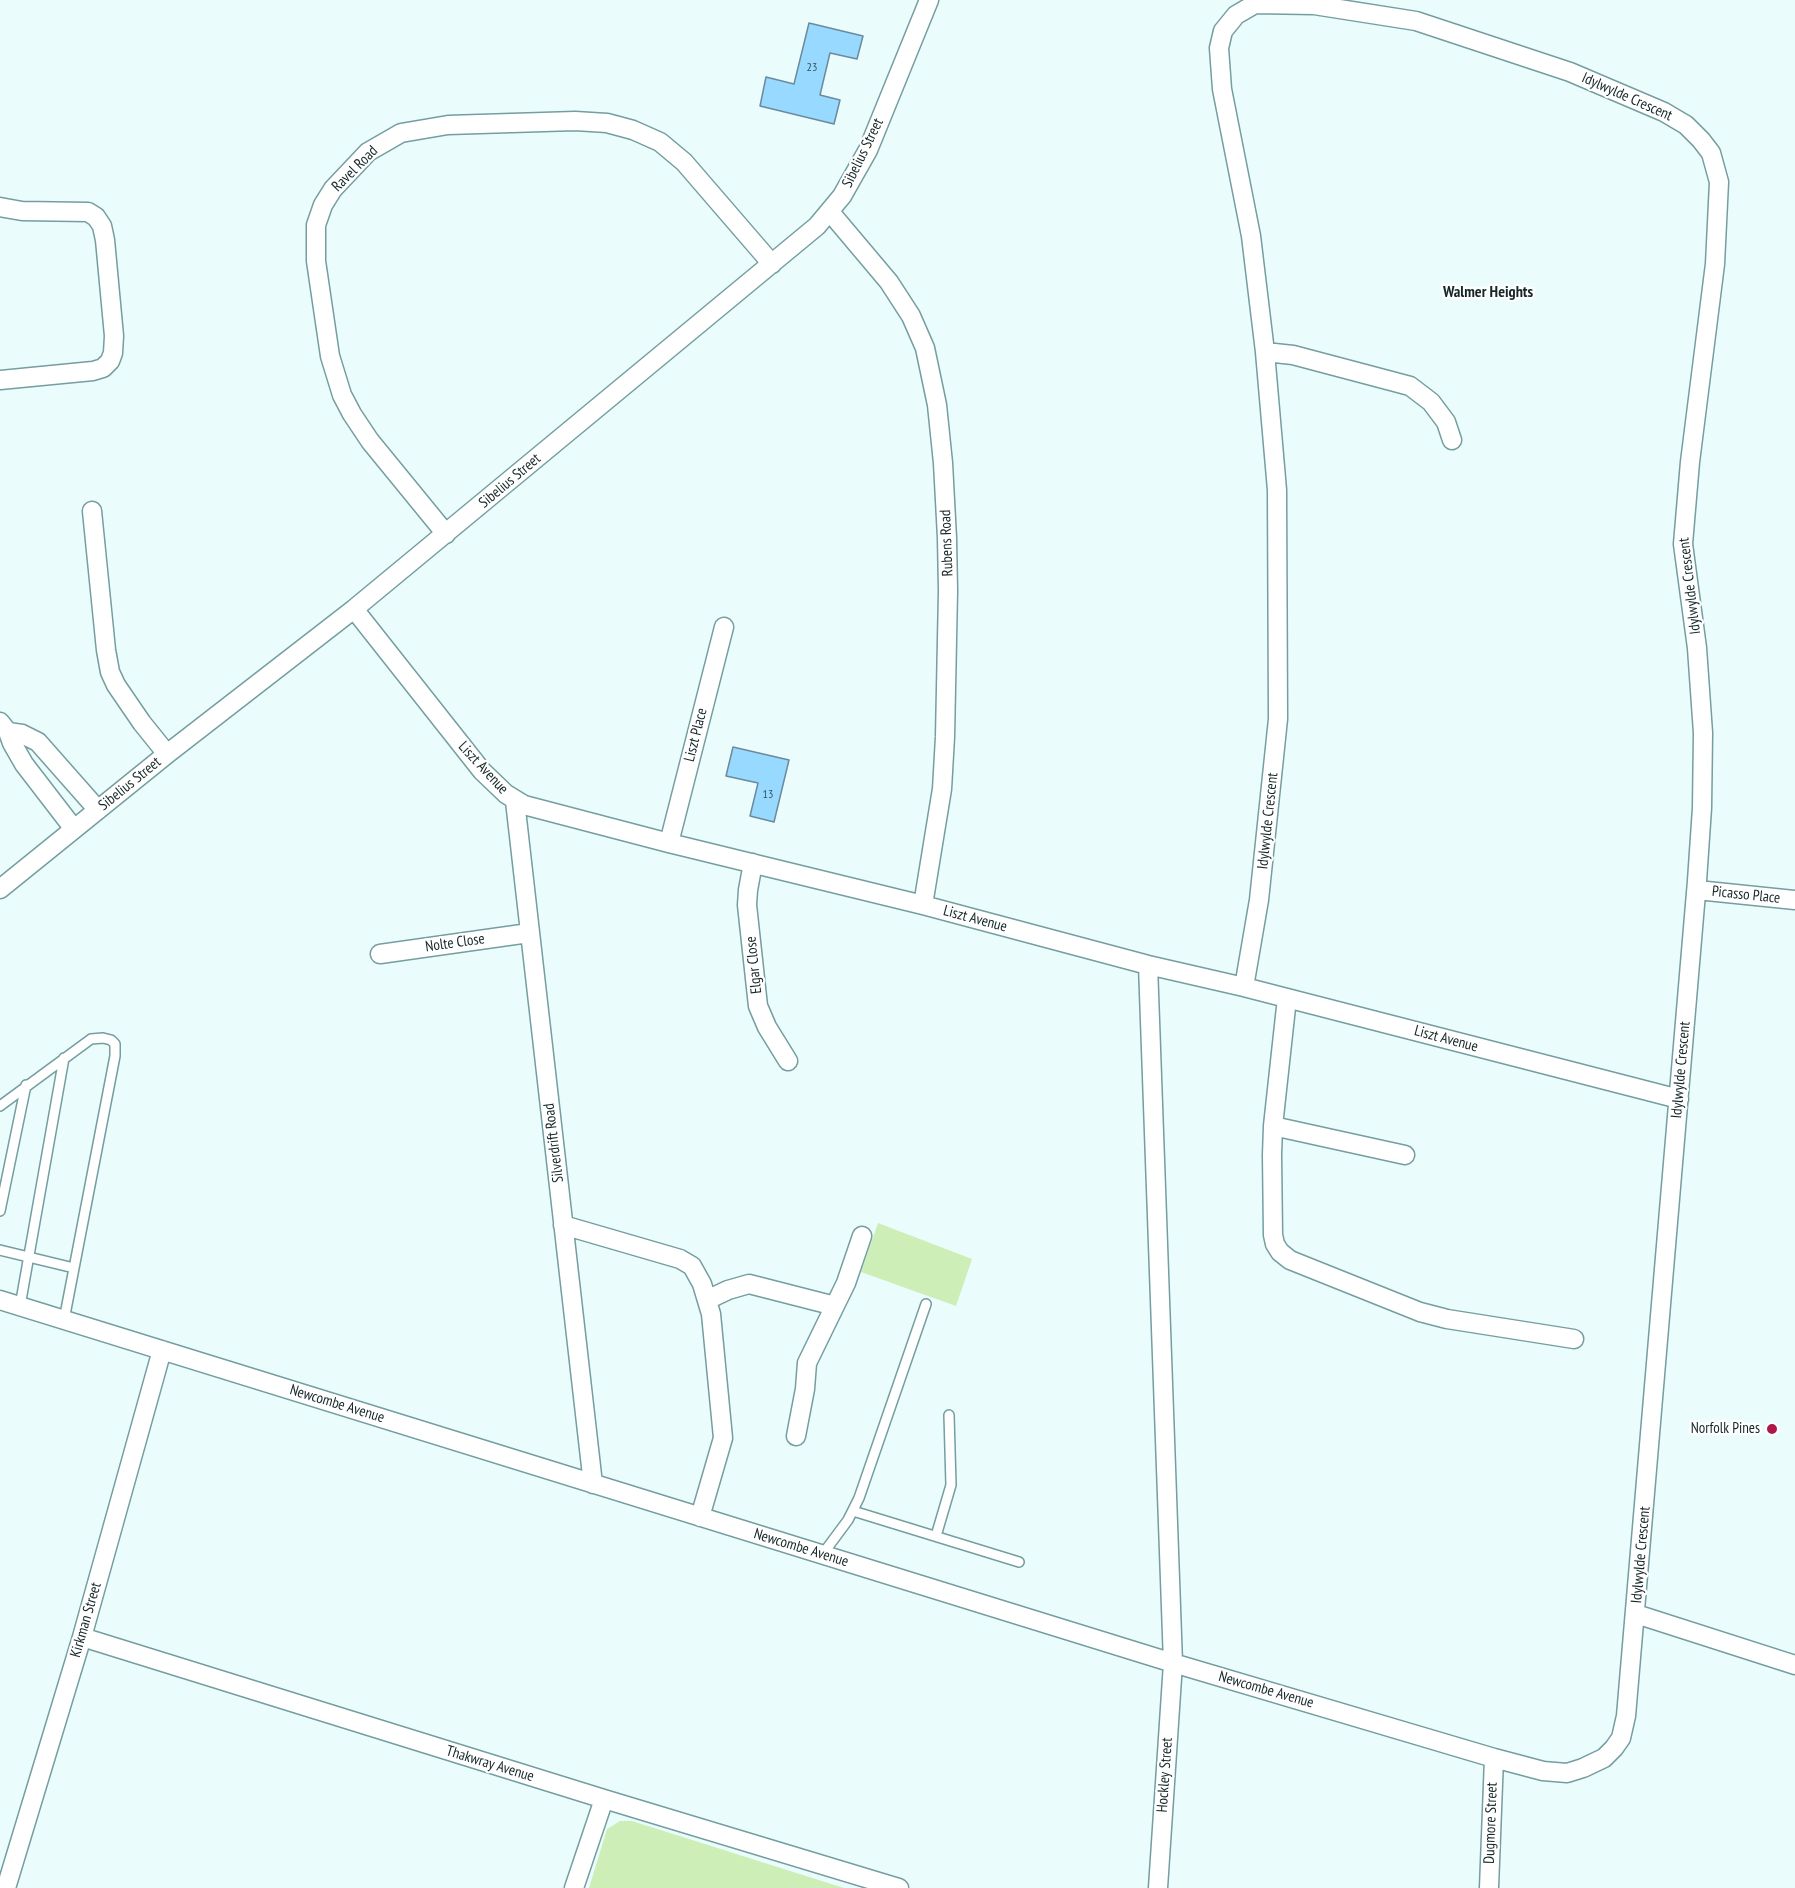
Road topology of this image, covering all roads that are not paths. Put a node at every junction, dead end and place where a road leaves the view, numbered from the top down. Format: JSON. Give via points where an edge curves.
{"nodes":[{"id":1,"x":929,"y":0,"type":"edge"},
{"id":2,"x":0,"y":207,"type":"edge"},
{"id":3,"x":830,"y":212,"type":"junction"},
{"id":4,"x":772,"y":264,"type":"junction"},
{"id":5,"x":1264,"y":352,"type":"junction"},
{"id":6,"x":0,"y":380,"type":"edge"},
{"id":7,"x":1452,"y":440,"type":"dead end"},
{"id":8,"x":92,"y":511,"type":"dead end"},
{"id":9,"x":446,"y":534,"type":"junction"},
{"id":10,"x":354,"y":609,"type":"junction"},
{"id":11,"x":724,"y":627,"type":"dead end"},
{"id":12,"x":8,"y":737,"type":"edge"},
{"id":13,"x":167,"y":754,"type":"junction"},
{"id":14,"x":515,"y":801,"type":"junction"},
{"id":15,"x":98,"y":810,"type":"junction"},
{"id":16,"x":74,"y":829,"type":"junction"},
{"id":17,"x":669,"y":843,"type":"junction"},
{"id":18,"x":753,"y":863,"type":"junction"},
{"id":19,"x":0,"y":889,"type":"edge"},
{"id":20,"x":1697,"y":890,"type":"junction"},
{"id":21,"x":1795,"y":900,"type":"edge"},
{"id":22,"x":923,"y":904,"type":"junction"},
{"id":23,"x":530,"y":933,"type":"junction"},
{"id":24,"x":380,"y":954,"type":"dead end"},
{"id":25,"x":1148,"y":965,"type":"junction"},
{"id":26,"x":1244,"y":987,"type":"junction"},
{"id":27,"x":1287,"y":998,"type":"junction"},
{"id":28,"x":64,"y":1058,"type":"junction"},
{"id":29,"x":788,"y":1060,"type":"dead end"},
{"id":30,"x":26,"y":1085,"type":"junction"},
{"id":31,"x":1679,"y":1099,"type":"junction"},
{"id":32,"x":0,"y":1106,"type":"edge"},
{"id":33,"x":1273,"y":1126,"type":"junction"},
{"id":34,"x":1405,"y":1155,"type":"dead end"},
{"id":35,"x":0,"y":1211,"type":"edge"},
{"id":36,"x":563,"y":1225,"type":"junction"},
{"id":37,"x":862,"y":1236,"type":"dead end"},
{"id":38,"x":0,"y":1250,"type":"edge"},
{"id":39,"x":29,"y":1258,"type":"junction"},
{"id":40,"x":74,"y":1268,"type":"junction"},
{"id":41,"x":707,"y":1299,"type":"junction"},
{"id":42,"x":0,"y":1300,"type":"edge"},
{"id":43,"x":926,"y":1304,"type":"dead end"},
{"id":44,"x":20,"y":1306,"type":"junction"},
{"id":45,"x":835,"y":1306,"type":"junction"},
{"id":46,"x":64,"y":1320,"type":"junction"},
{"id":47,"x":1574,"y":1339,"type":"dead end"},
{"id":48,"x":162,"y":1350,"type":"junction"},
{"id":49,"x":949,"y":1415,"type":"dead end"},
{"id":50,"x":796,"y":1436,"type":"dead end"},
{"id":51,"x":593,"y":1484,"type":"junction"},
{"id":52,"x":853,"y":1511,"type":"junction"},
{"id":53,"x":700,"y":1517,"type":"junction"},
{"id":54,"x":936,"y":1536,"type":"junction"},
{"id":55,"x":822,"y":1555,"type":"junction"},
{"id":56,"x":1019,"y":1562,"type":"dead end"},
{"id":57,"x":1636,"y":1614,"type":"junction"},
{"id":58,"x":82,"y":1637,"type":"junction"},
{"id":59,"x":1173,"y":1663,"type":"junction"},
{"id":60,"x":1795,"y":1665,"type":"edge"},
{"id":61,"x":1494,"y":1758,"type":"junction"},
{"id":62,"x":1604,"y":1758,"type":"joint"},
{"id":63,"x":604,"y":1799,"type":"junction"},
{"id":64,"x":6,"y":1888,"type":"edge"},
{"id":65,"x":574,"y":1888,"type":"edge"},
{"id":66,"x":899,"y":1888,"type":"edge"},
{"id":67,"x":1158,"y":1888,"type":"edge"},
{"id":68,"x":1489,"y":1888,"type":"edge"}],
"edges":[{"from":1,"to":3,"type":"street","name":"Sibelius Street","via":[[868,150]]},
{"from":2,"to":6,"type":"street","via":[[88,212],[96,217],[105,240],[114,336],[113,353],[103,368]]},
{"from":3,"to":4,"type":"street","name":"Sibelius Street"},
{"from":3,"to":22,"type":"street","name":"Rubens Road","via":[[889,282],[911,316],[927,356],[939,427],[948,580],[945,737],[942,789]]},
{"from":4,"to":9,"type":"street","name":"Sibelius Street"},
{"from":4,"to":9,"type":"street","name":"Ravel Road","via":[[684,162],[660,142],[633,130],[582,121],[448,125],[401,133],[368,152],[333,189],[316,225],[316,261],[330,356],[351,414]]},
{"from":5,"to":7,"type":"street","via":[[1293,355],[1410,386],[1431,402],[1446,422]]},
{"from":5,"to":20,"type":"street","name":"Idylwylde Crescent","via":[[1251,236],[1222,89],[1219,48],[1223,31],[1236,15],[1255,4],[1314,5],[1416,21],[1570,72],[1664,112],[1701,140],[1716,168],[1720,198],[1683,544],[1703,733]]},
{"from":5,"to":26,"type":"street","name":"Idylwylde Crescent","via":[[1277,490],[1278,719],[1259,900]]},
{"from":8,"to":13,"type":"street","via":[[110,672]]},
{"from":9,"to":10,"type":"street","name":"Sibelius Street"},
{"from":10,"to":13,"type":"street","name":"Sibelius Street"},
{"from":10,"to":14,"type":"street","name":"Liszt Avenue","via":[[474,762]]},
{"from":11,"to":17,"type":"street","name":"Liszt Place"},
{"from":12,"to":15,"type":"street","via":[[39,742]]},
{"from":12,"to":16,"type":"street"},
{"from":13,"to":15,"type":"street","name":"Sibelius Street"},
{"from":14,"to":17,"type":"street","name":"Liszt Avenue"},
{"from":14,"to":23,"type":"street","name":"Silverdrift Road"},
{"from":15,"to":16,"type":"street","name":"Sibelius Street"},
{"from":16,"to":19,"type":"street","name":"Sibelius Street"},
{"from":17,"to":18,"type":"street","name":"Liszt Avenue"},
{"from":18,"to":22,"type":"street","name":"Liszt Avenue"},
{"from":18,"to":29,"type":"street","name":"Elgar Close","via":[[747,904],[758,1006]]},
{"from":20,"to":21,"type":"street","name":"Picasso Place"},
{"from":20,"to":31,"type":"street","name":"Idylwylde Crescent"},
{"from":22,"to":25,"type":"street","name":"Liszt Avenue"},
{"from":23,"to":24,"type":"street","name":"Nolte Close"},
{"from":23,"to":36,"type":"street","name":"Silverdrift Road"},
{"from":25,"to":26,"type":"street","name":"Liszt Avenue"},
{"from":25,"to":59,"type":"street","name":"Hockley Street"},
{"from":26,"to":27,"type":"street","name":"Liszt Avenue"},
{"from":27,"to":31,"type":"street","name":"Liszt Avenue"},
{"from":27,"to":33,"type":"street"},
{"from":28,"to":30,"type":"lane"},
{"from":28,"to":39,"type":"lane"},
{"from":28,"to":40,"type":"lane","via":[[91,1039],[103,1038],[115,1044]]},
{"from":30,"to":32,"type":"lane"},
{"from":30,"to":35,"type":"lane"},
{"from":31,"to":57,"type":"street","name":"Idylwylde Crescent"},
{"from":33,"to":34,"type":"street"},
{"from":33,"to":47,"type":"street","via":[[1273,1235],[1280,1252],[1290,1260],[1420,1312]]},
{"from":36,"to":41,"type":"street","via":[[680,1259],[692,1266]]},
{"from":36,"to":51,"type":"street","name":"Silverdrift Road"},
{"from":37,"to":45,"type":"street"},
{"from":38,"to":39,"type":"lane"},
{"from":39,"to":40,"type":"lane"},
{"from":39,"to":44,"type":"lane"},
{"from":40,"to":46,"type":"lane"},
{"from":41,"to":45,"type":"street","via":[[749,1284]]},
{"from":41,"to":53,"type":"street","via":[[723,1438]]},
{"from":42,"to":44,"type":"street","name":"Newcombe Avenue"},
{"from":43,"to":52,"type":"lane"},
{"from":44,"to":46,"type":"street","name":"Newcombe Avenue"},
{"from":45,"to":50,"type":"street","via":[[807,1363]]},
{"from":46,"to":48,"type":"street","name":"Newcombe Avenue"},
{"from":48,"to":51,"type":"street","name":"Newcombe Avenue"},
{"from":48,"to":58,"type":"street","name":"Kirkman Street"},
{"from":49,"to":54,"type":"lane","via":[[951,1485]]},
{"from":51,"to":53,"type":"street","name":"Newcombe Avenue"},
{"from":52,"to":54,"type":"lane"},
{"from":52,"to":55,"type":"lane"},
{"from":53,"to":55,"type":"street","name":"Newcombe Avenue"},
{"from":54,"to":56,"type":"lane"},
{"from":55,"to":59,"type":"street","name":"Newcombe Avenue"},
{"from":57,"to":60,"type":"street","name":"Idylwylde Crescent"},
{"from":57,"to":62,"type":"street","name":"Idylwylde Crescent","via":[[1626,1716],[1621,1738]]},
{"from":58,"to":63,"type":"street","name":"Thakwray Avenue"},
{"from":58,"to":64,"type":"street","name":"Kirkman Street"},
{"from":59,"to":61,"type":"street","name":"Newcombe Avenue"},
{"from":59,"to":67,"type":"street","name":"Hockley Street"},
{"from":61,"to":62,"type":"street","name":"Newcombe Avenue","via":[[1567,1773]]},
{"from":61,"to":68,"type":"street","name":"Dugmore Street"},
{"from":63,"to":65,"type":"street"},
{"from":63,"to":66,"type":"street","name":"Thakwray Avenue"}]}
